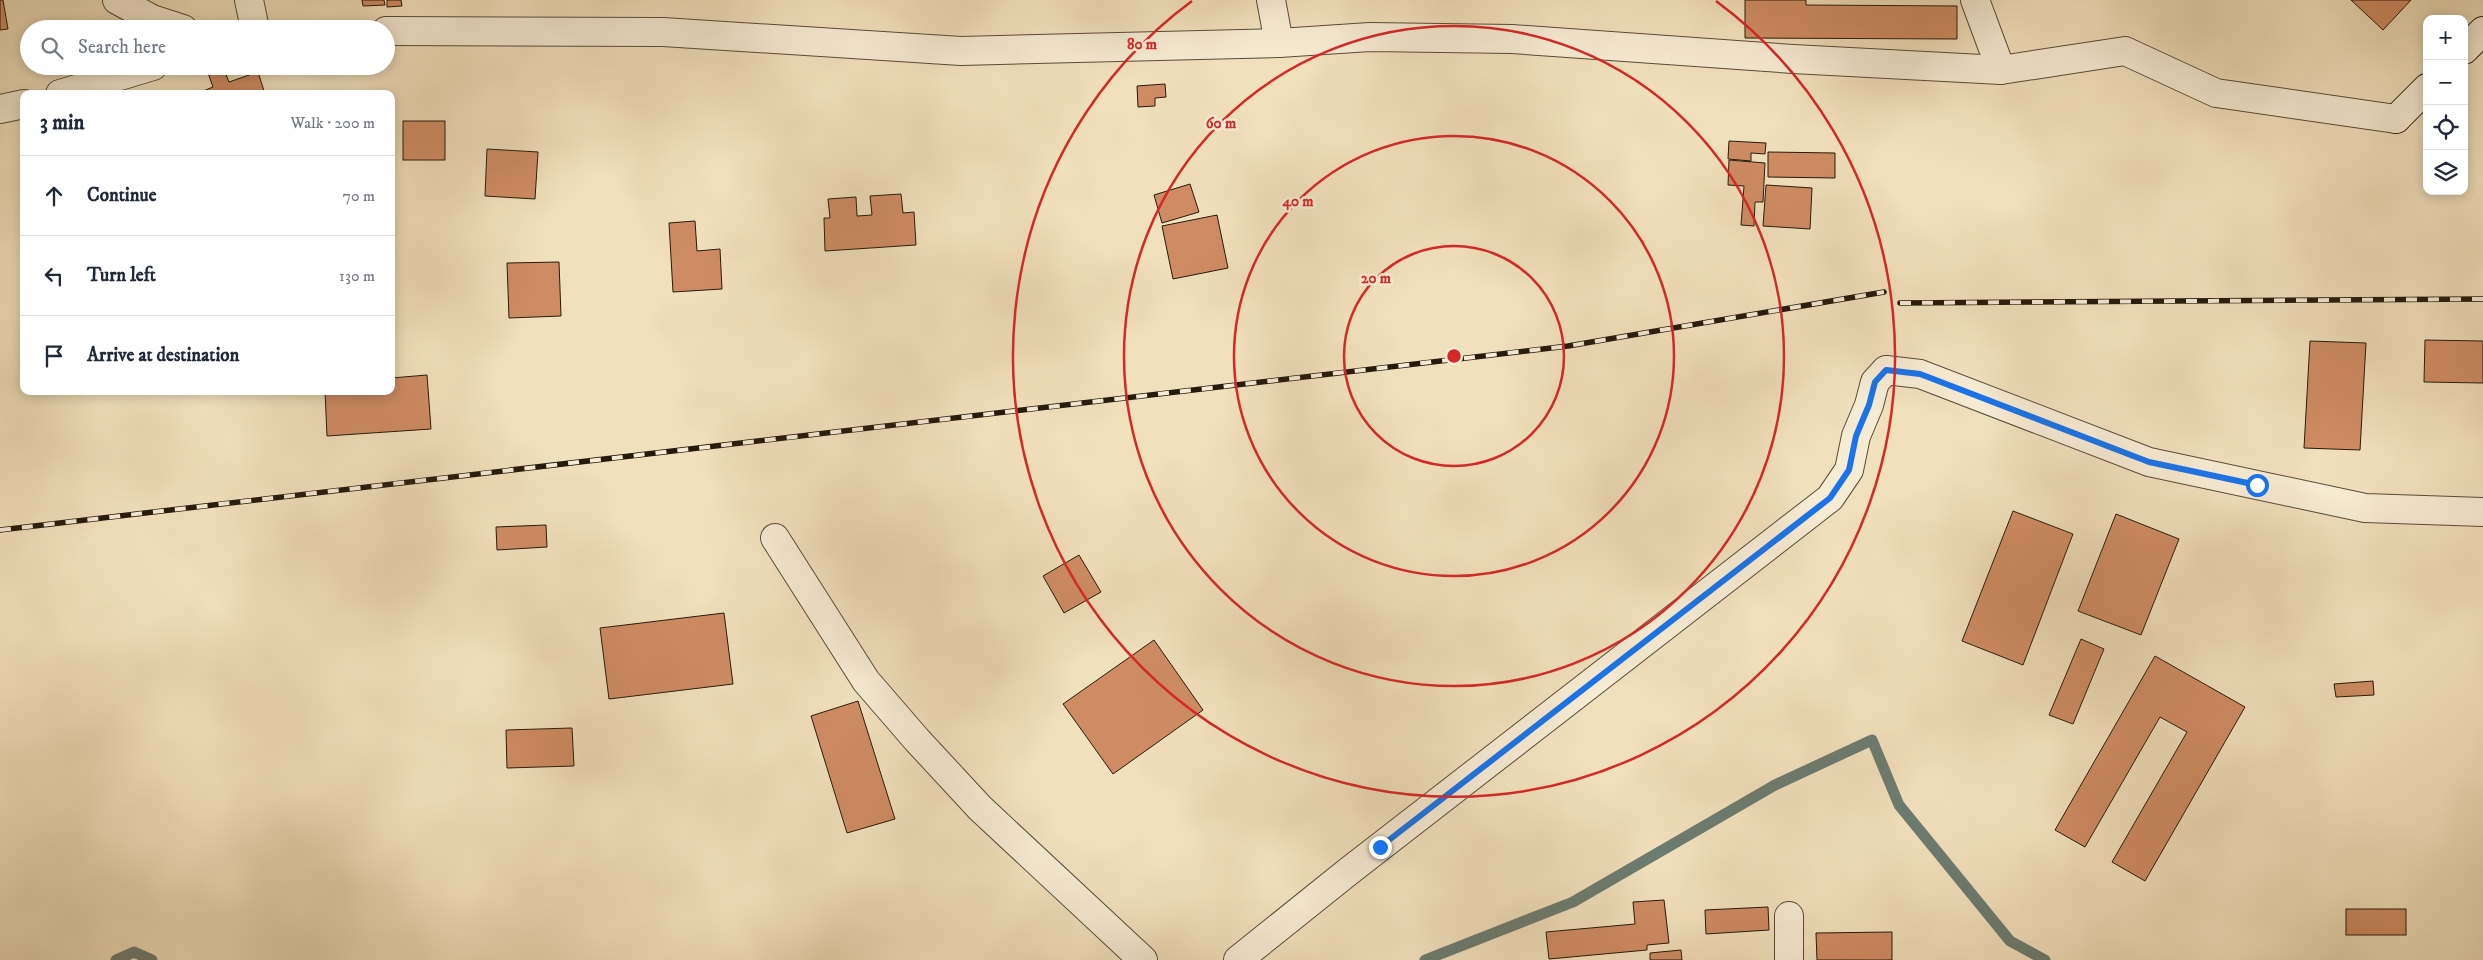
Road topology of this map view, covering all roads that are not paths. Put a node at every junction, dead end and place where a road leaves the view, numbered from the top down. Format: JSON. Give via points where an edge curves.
{"nodes":[{"id":1,"x":116,"y":0,"type":"edge"},
{"id":2,"x":249,"y":0,"type":"edge"},
{"id":3,"x":1271,"y":0,"type":"edge"},
{"id":4,"x":1975,"y":0,"type":"edge"},
{"id":5,"x":158,"y":20,"type":"edge"},
{"id":6,"x":254,"y":20,"type":"edge"},
{"id":7,"x":2483,"y":31,"type":"edge"},
{"id":8,"x":395,"y":32,"type":"edge"},
{"id":9,"x":1279,"y":44,"type":"junction"},
{"id":10,"x":2468,"y":46,"type":"edge"},
{"id":11,"x":2001,"y":70,"type":"junction"},
{"id":12,"x":122,"y":75,"type":"edge"},
{"id":13,"x":73,"y":90,"type":"edge"},
{"id":14,"x":2423,"y":92,"type":"edge"},
{"id":15,"x":20,"y":105,"type":"edge"},
{"id":16,"x":0,"y":109,"type":"edge"},
{"id":17,"x":2483,"y":512,"type":"edge"},
{"id":18,"x":775,"y":538,"type":"dead end"},
{"id":19,"x":1789,"y":916,"type":"dead end"},
{"id":20,"x":1143,"y":960,"type":"edge"},
{"id":21,"x":1238,"y":960,"type":"edge"},
{"id":22,"x":1789,"y":960,"type":"edge"}],
"edges":[{"from":1,"to":5,"type":"street"},
{"from":2,"to":6,"type":"street"},
{"from":3,"to":9,"type":"street"},
{"from":4,"to":11,"type":"street"},
{"from":7,"to":10,"type":"street"},
{"from":8,"to":9,"type":"street","via":[[663,32],[961,51]]},
{"from":9,"to":11,"type":"street","via":[[1370,37],[1512,39]]},
{"from":11,"to":14,"type":"street","via":[[2125,51],[2216,93],[2396,119]]},
{"from":12,"to":13,"type":"street"},
{"from":15,"to":16,"type":"street"},
{"from":17,"to":21,"type":"street","via":[[2365,508],[2149,462],[1920,374],[1886,370],[1875,382],[1856,436],[1849,470],[1830,498]]},
{"from":18,"to":20,"type":"street","via":[[866,681],[917,740],[980,808]]},
{"from":19,"to":22,"type":"street"}]}
